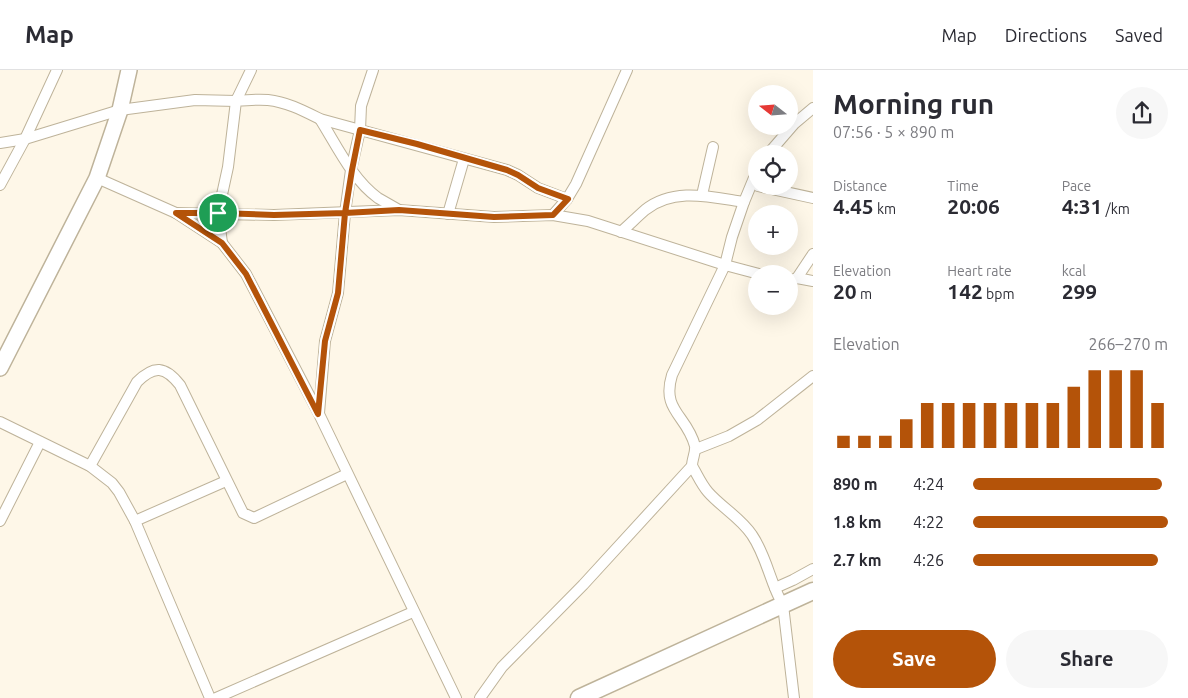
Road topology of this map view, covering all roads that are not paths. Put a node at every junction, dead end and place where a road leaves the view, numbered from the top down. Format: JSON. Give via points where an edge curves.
{"nodes":[{"id":1,"x":57,"y":70,"type":"edge"},
{"id":2,"x":129,"y":70,"type":"edge"},
{"id":3,"x":251,"y":70,"type":"edge"},
{"id":4,"x":373,"y":70,"type":"edge"},
{"id":5,"x":627,"y":70,"type":"edge"},
{"id":6,"x":236,"y":101,"type":"junction"},
{"id":7,"x":813,"y":108,"type":"edge"},
{"id":8,"x":120,"y":110,"type":"junction"},
{"id":9,"x":320,"y":119,"type":"junction"},
{"id":10,"x":360,"y":130,"type":"junction"},
{"id":11,"x":25,"y":139,"type":"junction"},
{"id":12,"x":0,"y":143,"type":"edge"},
{"id":13,"x":776,"y":145,"type":"edge"},
{"id":14,"x":713,"y":148,"type":"dead end"},
{"id":15,"x":464,"y":158,"type":"junction"},
{"id":16,"x":352,"y":170,"type":"junction"},
{"id":17,"x":97,"y":178,"type":"junction"},
{"id":18,"x":0,"y":185,"type":"edge"},
{"id":19,"x":749,"y":195,"type":"edge"},
{"id":20,"x":798,"y":195,"type":"edge"},
{"id":21,"x":702,"y":196,"type":"junction"},
{"id":22,"x":813,"y":198,"type":"edge"},
{"id":23,"x":568,"y":199,"type":"junction"},
{"id":24,"x":744,"y":202,"type":"junction"},
{"id":25,"x":399,"y":210,"type":"junction"},
{"id":26,"x":176,"y":213,"type":"junction"},
{"id":27,"x":218,"y":213,"type":"junction"},
{"id":28,"x":345,"y":213,"type":"junction"},
{"id":29,"x":448,"y":214,"type":"junction"},
{"id":30,"x":553,"y":215,"type":"junction"},
{"id":31,"x":621,"y":232,"type":"junction"},
{"id":32,"x":222,"y":243,"type":"junction"},
{"id":33,"x":813,"y":255,"type":"edge"},
{"id":34,"x":725,"y":265,"type":"junction"},
{"id":35,"x":748,"y":271,"type":"edge"},
{"id":36,"x":798,"y":274,"type":"edge"},
{"id":37,"x":798,"y":280,"type":"edge"},
{"id":38,"x":813,"y":281,"type":"edge"},
{"id":39,"x":0,"y":368,"type":"edge"},
{"id":40,"x":813,"y":376,"type":"edge"},
{"id":41,"x":318,"y":414,"type":"junction"},
{"id":42,"x":0,"y":422,"type":"edge"},
{"id":43,"x":40,"y":442,"type":"junction"},
{"id":44,"x":696,"y":449,"type":"junction"},
{"id":45,"x":90,"y":466,"type":"junction"},
{"id":46,"x":692,"y":466,"type":"junction"},
{"id":47,"x":346,"y":474,"type":"junction"},
{"id":48,"x":226,"y":481,"type":"junction"},
{"id":49,"x":0,"y":521,"type":"edge"},
{"id":50,"x":135,"y":521,"type":"junction"},
{"id":51,"x":813,"y":569,"type":"edge"},
{"id":52,"x":775,"y":588,"type":"junction"},
{"id":53,"x":813,"y":591,"type":"edge"},
{"id":54,"x":783,"y":605,"type":"junction"},
{"id":55,"x":413,"y":612,"type":"junction"},
{"id":56,"x":210,"y":698,"type":"edge"},
{"id":57,"x":216,"y":698,"type":"edge"},
{"id":58,"x":456,"y":698,"type":"edge"},
{"id":59,"x":480,"y":698,"type":"edge"},
{"id":60,"x":579,"y":698,"type":"edge"},
{"id":61,"x":794,"y":698,"type":"edge"}],
"edges":[{"from":1,"to":11,"type":"street"},
{"from":2,"to":8,"type":"street"},
{"from":3,"to":6,"type":"street"},
{"from":4,"to":10,"type":"street","via":[[361,106]]},
{"from":5,"to":23,"type":"street"},
{"from":6,"to":8,"type":"street","via":[[195,100]]},
{"from":6,"to":9,"type":"street","via":[[266,99]]},
{"from":6,"to":27,"type":"street"},
{"from":7,"to":13,"type":"street"},
{"from":8,"to":11,"type":"street"},
{"from":8,"to":17,"type":"street"},
{"from":9,"to":10,"type":"street"},
{"from":9,"to":16,"type":"street"},
{"from":10,"to":15,"type":"street"},
{"from":10,"to":16,"type":"street"},
{"from":11,"to":12,"type":"street"},
{"from":11,"to":18,"type":"street"},
{"from":14,"to":21,"type":"street"},
{"from":15,"to":23,"type":"street","via":[[507,170],[538,188]]},
{"from":15,"to":29,"type":"street"},
{"from":16,"to":25,"type":"street","via":[[374,194]]},
{"from":16,"to":28,"type":"street"},
{"from":17,"to":26,"type":"street"},
{"from":17,"to":39,"type":"street"},
{"from":19,"to":24,"type":"street"},
{"from":20,"to":22,"type":"street"},
{"from":21,"to":24,"type":"street"},
{"from":21,"to":31,"type":"street","via":[[678,196],[658,203]]},
{"from":23,"to":30,"type":"street"},
{"from":24,"to":34,"type":"street"},
{"from":25,"to":28,"type":"street"},
{"from":25,"to":29,"type":"street"},
{"from":26,"to":27,"type":"street"},
{"from":26,"to":32,"type":"street"},
{"from":27,"to":28,"type":"street"},
{"from":27,"to":32,"type":"street"},
{"from":28,"to":41,"type":"street","via":[[338,293],[325,341]]},
{"from":29,"to":30,"type":"street","via":[[494,217]]},
{"from":30,"to":31,"type":"street","via":[[588,221]]},
{"from":31,"to":34,"type":"street"},
{"from":32,"to":41,"type":"street","via":[[246,274]]},
{"from":33,"to":36,"type":"street"},
{"from":34,"to":35,"type":"street"},
{"from":34,"to":44,"type":"street","via":[[669,385],[670,403],[685,423]]},
{"from":37,"to":38,"type":"street"},
{"from":40,"to":44,"type":"street","via":[[757,420]]},
{"from":41,"to":47,"type":"street"},
{"from":42,"to":43,"type":"street"},
{"from":43,"to":45,"type":"street"},
{"from":43,"to":49,"type":"street"},
{"from":44,"to":46,"type":"street"},
{"from":45,"to":48,"type":"street","via":[[137,382],[148,372],[158,369],[170,373],[180,385]]},
{"from":45,"to":50,"type":"street","via":[[112,483]]},
{"from":46,"to":52,"type":"street","via":[[708,492],[751,533],[761,549]]},
{"from":46,"to":59,"type":"street","via":[[583,585],[502,667]]},
{"from":47,"to":48,"type":"street","via":[[254,518],[243,513]]},
{"from":47,"to":55,"type":"street"},
{"from":48,"to":50,"type":"street"},
{"from":50,"to":56,"type":"street"},
{"from":51,"to":52,"type":"street"},
{"from":52,"to":54,"type":"street"},
{"from":53,"to":54,"type":"main road"},
{"from":54,"to":60,"type":"main road"},
{"from":54,"to":61,"type":"street"},
{"from":55,"to":57,"type":"street"},
{"from":55,"to":58,"type":"street"}]}
